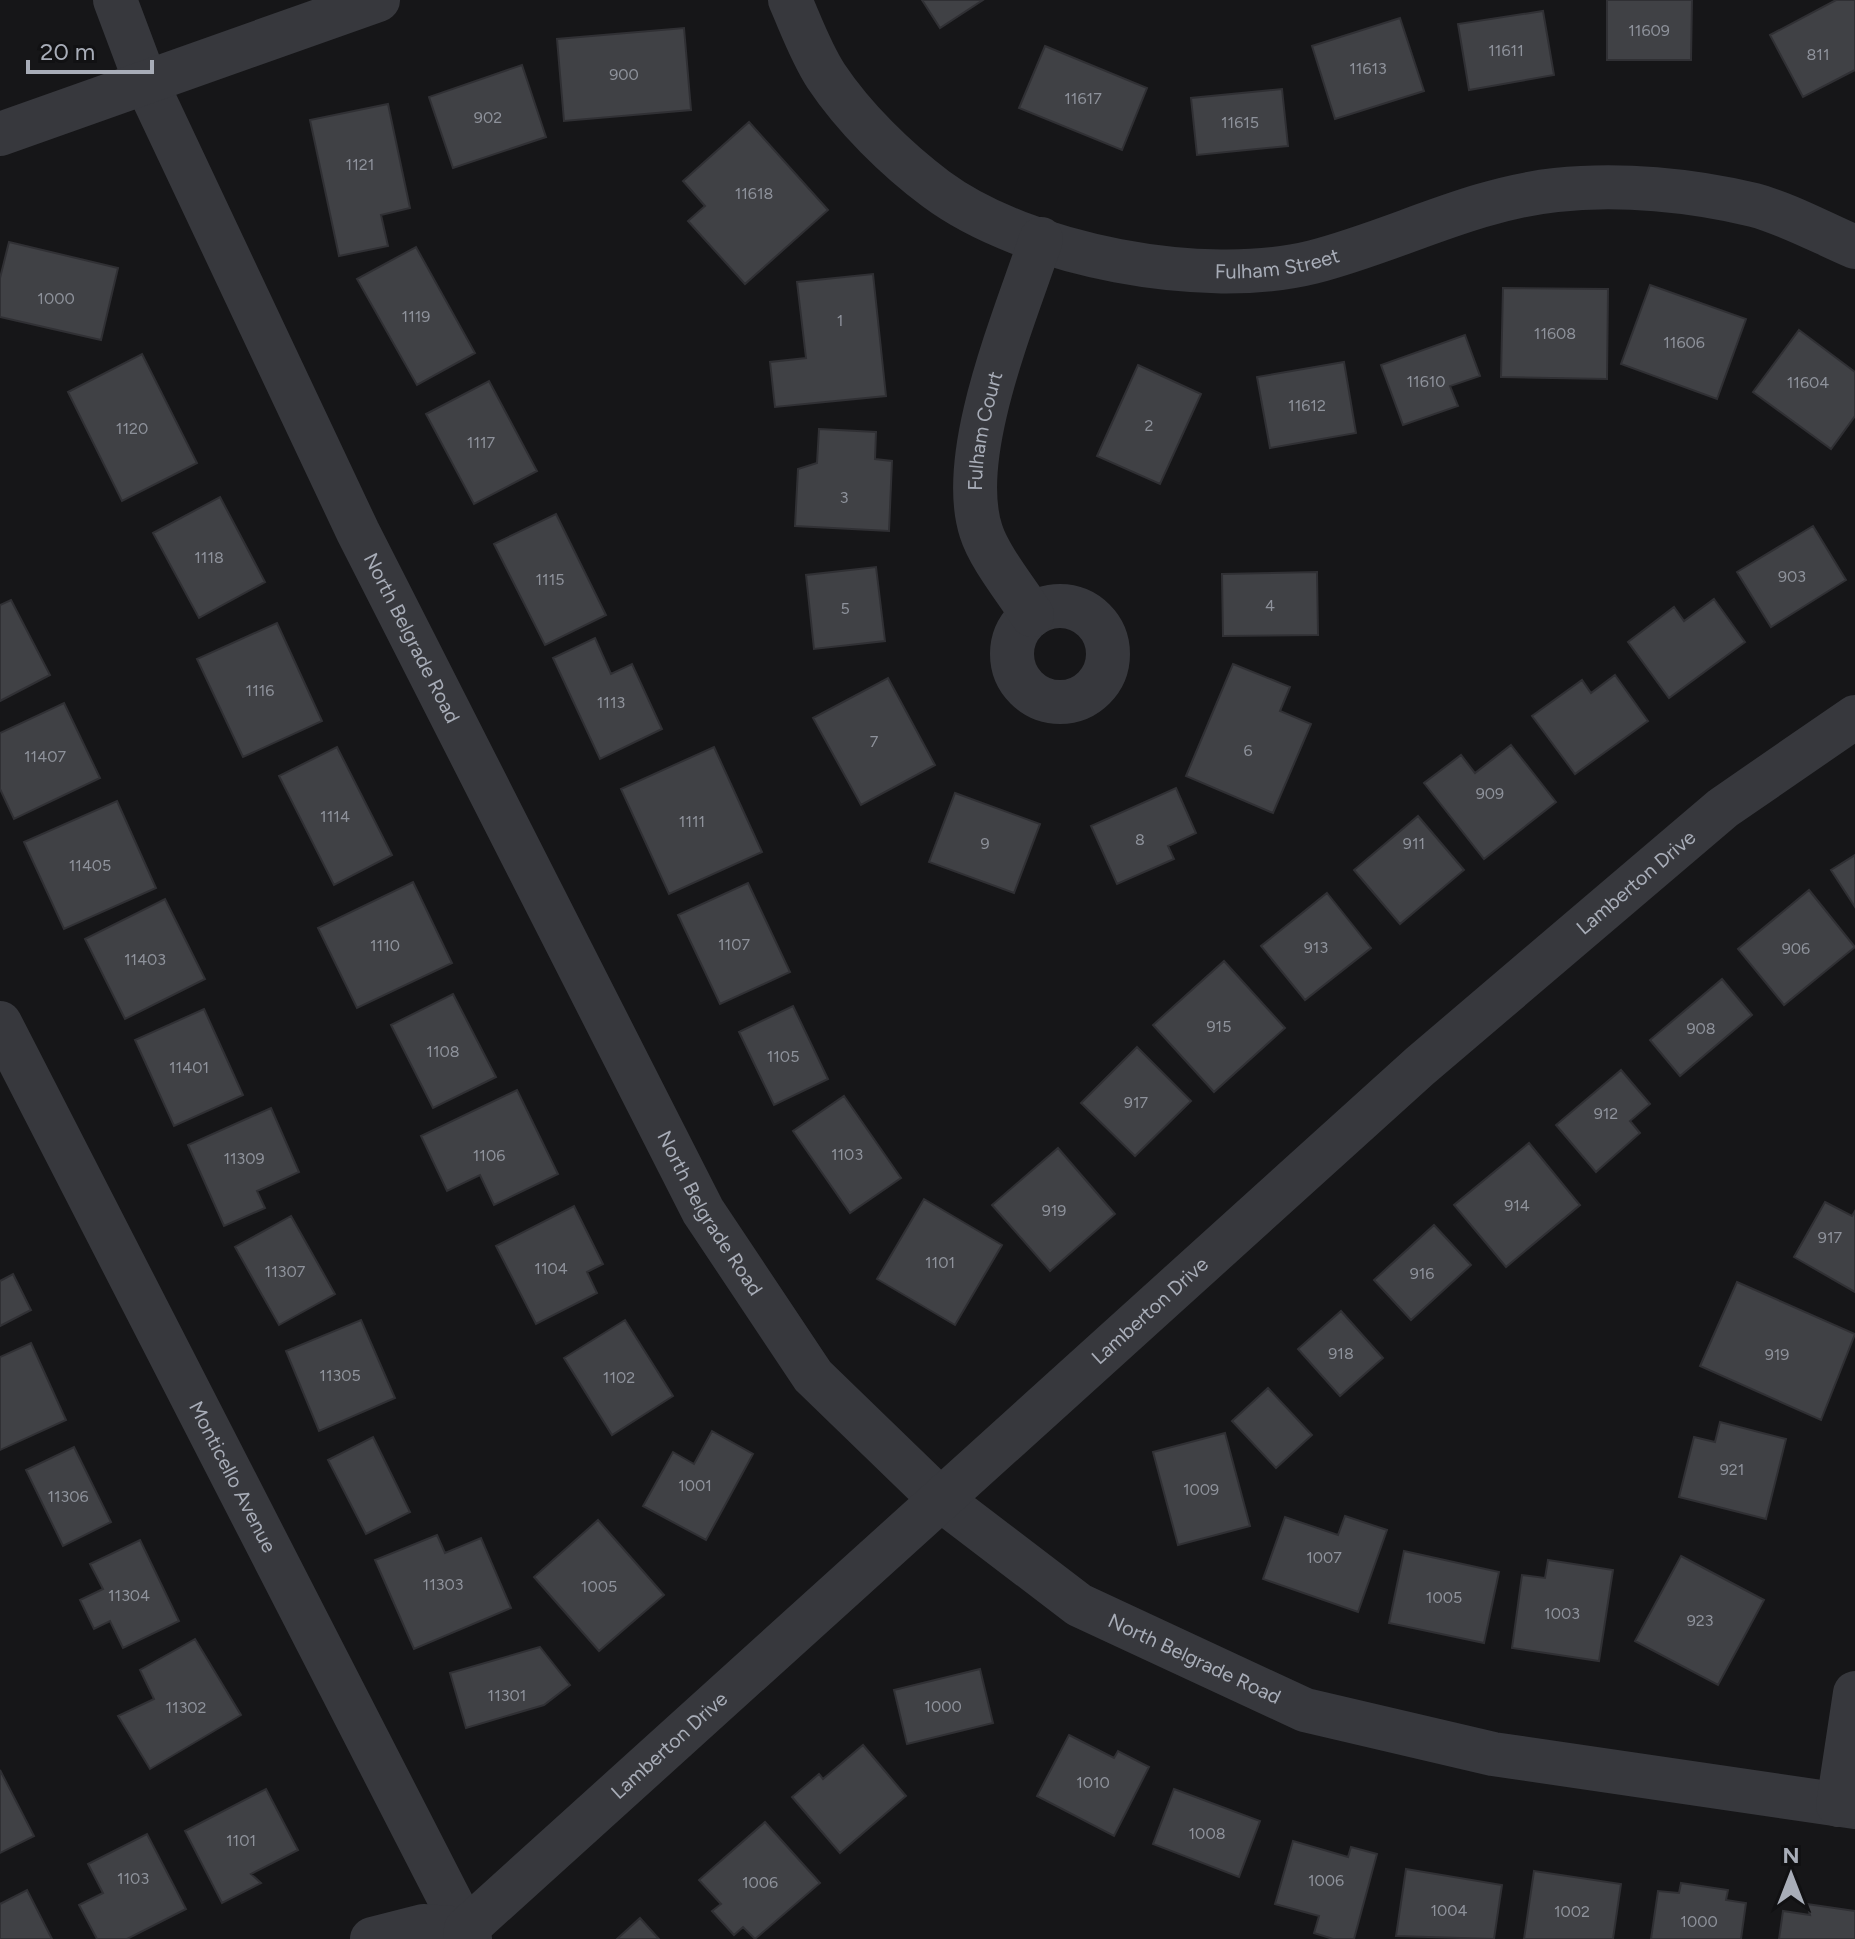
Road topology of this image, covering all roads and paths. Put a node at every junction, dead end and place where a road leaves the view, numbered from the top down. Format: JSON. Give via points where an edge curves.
{"nodes":[{"id":1,"x":115,"y":0,"type":"edge"},
{"id":2,"x":378,"y":0,"type":"edge"},
{"id":3,"x":790,"y":0,"type":"edge"},
{"id":4,"x":145,"y":80,"type":"junction"},
{"id":5,"x":0,"y":134,"type":"edge"},
{"id":6,"x":1041,"y":239,"type":"junction"},
{"id":7,"x":1855,"y":247,"type":"edge"},
{"id":8,"x":1032,"y":615,"type":"dead end"},
{"id":9,"x":1855,"y":717,"type":"edge"},
{"id":10,"x":0,"y":1023,"type":"edge"},
{"id":11,"x":940,"y":1499,"type":"junction"},
{"id":12,"x":1855,"y":1693,"type":"edge"},
{"id":13,"x":1846,"y":1806,"type":"edge"},
{"id":14,"x":467,"y":1936,"type":"edge"},
{"id":15,"x":372,"y":1939,"type":"edge"}],
"edges":[{"from":1,"to":4,"type":"street","name":"North Belgrade Road"},
{"from":2,"to":4,"type":"street"},
{"from":3,"to":6,"type":"street","name":"Fulham Street","via":[[826,76],[877,137],[937,190]]},
{"from":4,"to":5,"type":"street"},
{"from":4,"to":11,"type":"street","name":"North Belgrade Road","via":[[358,532],[703,1211],[813,1376]]},
{"from":6,"to":7,"type":"street","name":"Fulham Street","via":[[1157,268],[1231,272],[1312,262],[1470,208],[1556,190],[1654,189],[1756,206]]},
{"from":6,"to":8,"type":"street","name":"Fulham Court","via":[[993,383],[973,483],[981,532]]},
{"from":9,"to":11,"type":"street","name":"Lamberton Drive","via":[[1723,808],[1444,1045]]},
{"from":10,"to":14,"type":"street","name":"Monticello Avenue"},
{"from":11,"to":13,"type":"street","name":"North Belgrade Road","via":[[1079,1605],[1305,1710],[1493,1754]]},
{"from":11,"to":14,"type":"street","name":"Lamberton Drive"},
{"from":12,"to":13,"type":"street"},
{"from":14,"to":15,"type":"street","via":[[423,1926]]}]}
